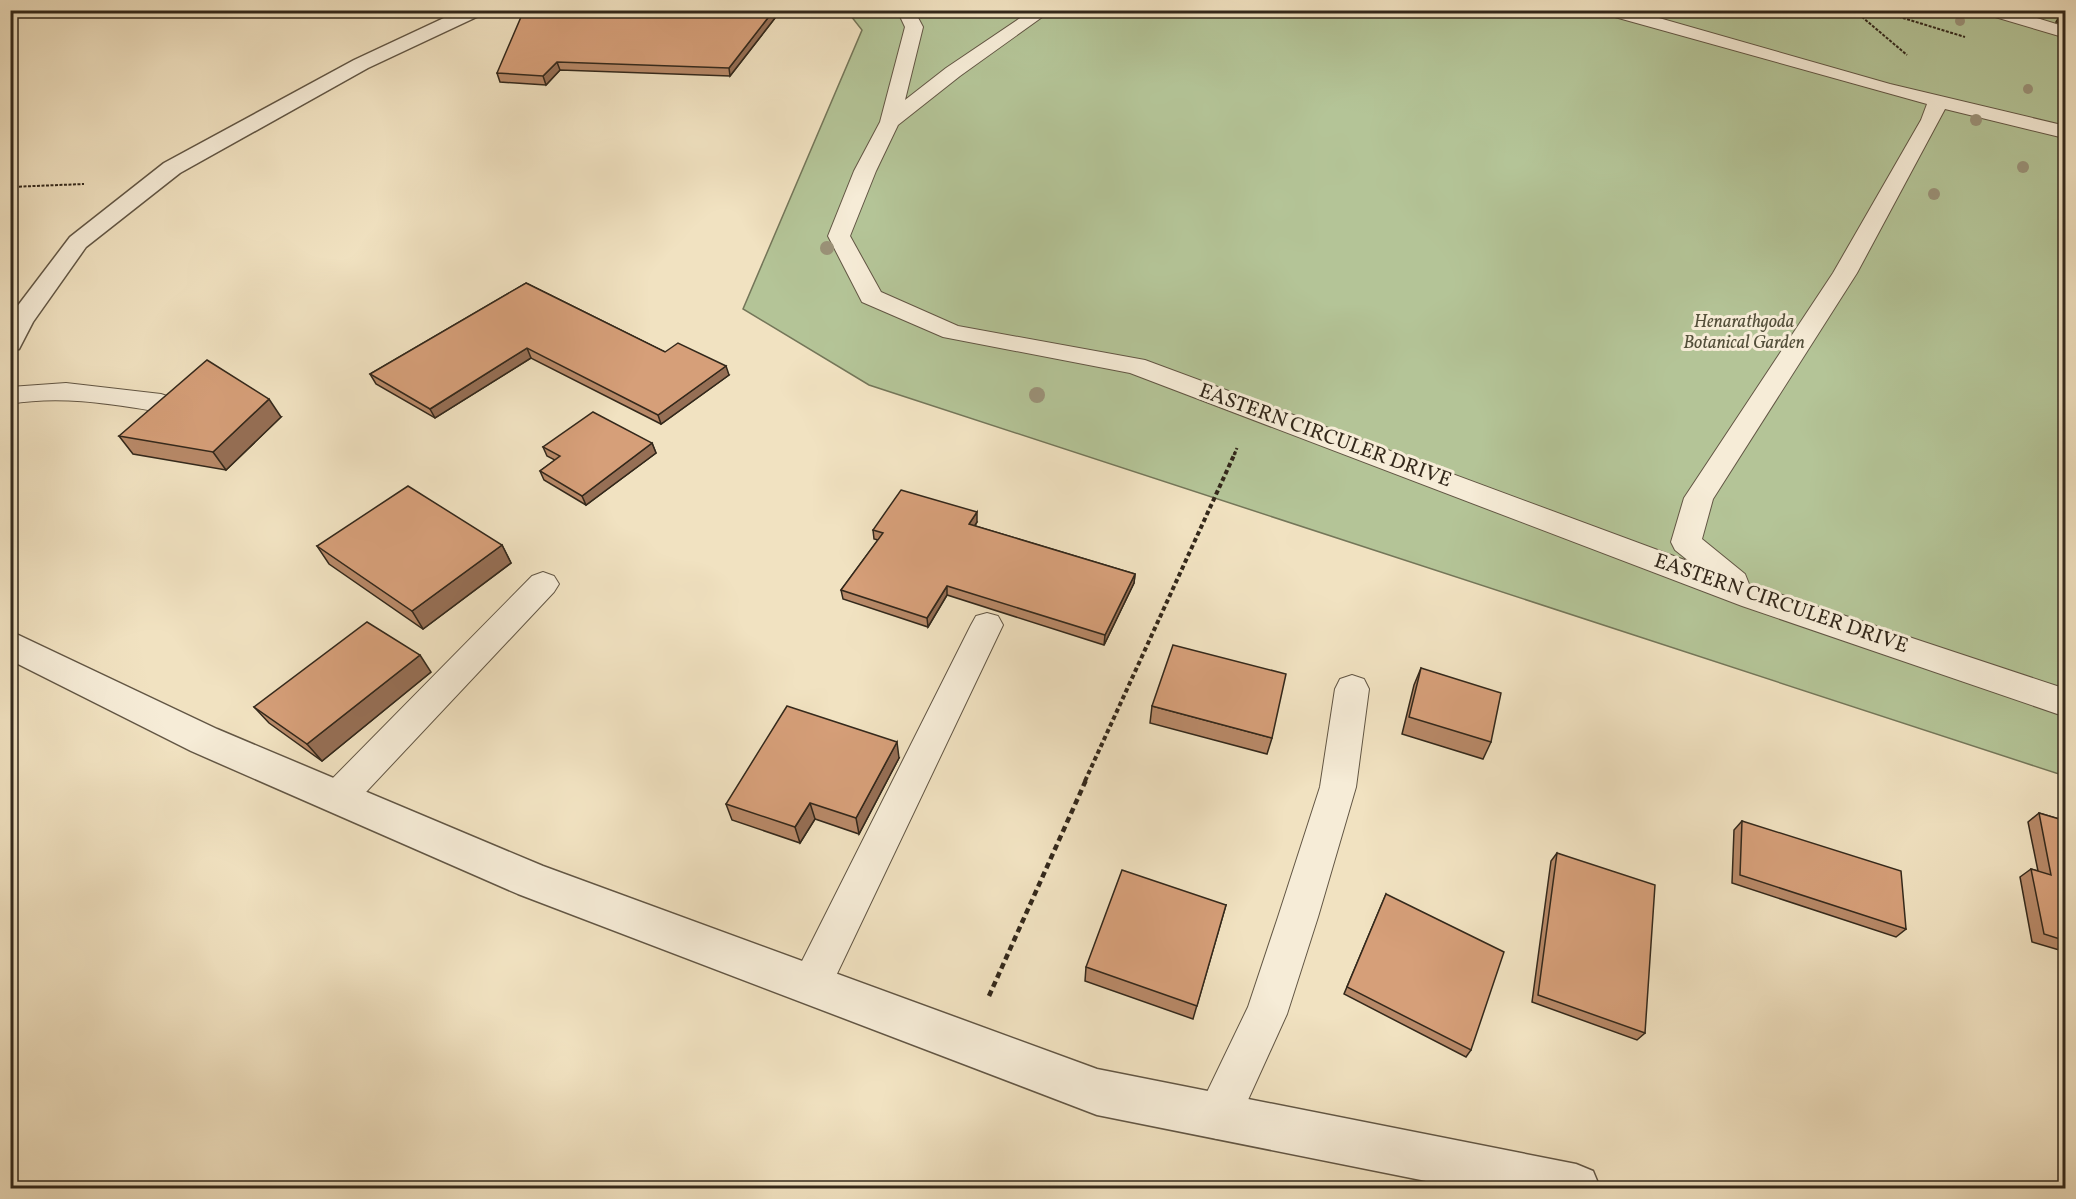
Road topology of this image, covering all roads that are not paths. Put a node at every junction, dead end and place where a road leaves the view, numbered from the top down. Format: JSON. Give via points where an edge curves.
{"nodes":[{"id":1,"x":477,"y":10,"type":"edge"},
{"id":2,"x":905,"y":10,"type":"edge"},
{"id":3,"x":1044,"y":10,"type":"edge"},
{"id":4,"x":1610,"y":10,"type":"edge"},
{"id":5,"x":1991,"y":10,"type":"edge"},
{"id":6,"x":2066,"y":33,"type":"edge"},
{"id":7,"x":1938,"y":101,"type":"junction"},
{"id":8,"x":2065,"y":111,"type":"edge"},
{"id":9,"x":890,"y":122,"type":"junction"},
{"id":10,"x":2063,"y":133,"type":"edge"},
{"id":11,"x":10,"y":343,"type":"edge"},
{"id":12,"x":10,"y":396,"type":"edge"},
{"id":13,"x":161,"y":403,"type":"edge"},
{"id":14,"x":543,"y":584,"type":"dead end"},
{"id":15,"x":1753,"y":598,"type":"junction"},
{"id":16,"x":987,"y":625,"type":"dead end"},
{"id":17,"x":10,"y":644,"type":"edge"},
{"id":18,"x":1352,"y":689,"type":"dead end"},
{"id":19,"x":2066,"y":703,"type":"edge"},
{"id":20,"x":338,"y":797,"type":"junction"},
{"id":21,"x":811,"y":985,"type":"junction"},
{"id":22,"x":1217,"y":1117,"type":"junction"},
{"id":23,"x":1576,"y":1188,"type":"edge"}],
"edges":[{"from":1,"to":11,"type":"street","via":[[361,64],[172,168],[78,242],[20,321]]},
{"from":2,"to":9,"type":"lane","name":"EASTERN CIRCULER DRIVE","via":[[914,27]]},
{"from":3,"to":9,"type":"lane","via":[[953,72]]},
{"from":4,"to":7,"type":"lane"},
{"from":5,"to":6,"type":"lane"},
{"from":7,"to":10,"type":"lane"},
{"from":7,"to":15,"type":"lane","via":[[1845,273],[1699,498],[1686,542]]},
{"from":8,"to":10,"type":"lane"},
{"from":9,"to":15,"type":"lane","name":"EASTERN CIRCULER DRIVE","via":[[839,236],[871,297],[952,332],[1136,366]]},
{"from":12,"to":13,"type":"lane","via":[[28,392],[93,393]]},
{"from":14,"to":20,"type":"lane"},
{"from":15,"to":19,"type":"lane","name":"EASTERN CIRCULER DRIVE"},
{"from":16,"to":21,"type":"lane"},
{"from":17,"to":20,"type":"street","via":[[204,740]]},
{"from":18,"to":22,"type":"lane","via":[[1338,788],[1298,917],[1266,1014]]},
{"from":20,"to":21,"type":"street","via":[[532,880]]},
{"from":21,"to":22,"type":"street","via":[[1097,1092]]},
{"from":22,"to":23,"type":"street"}]}
